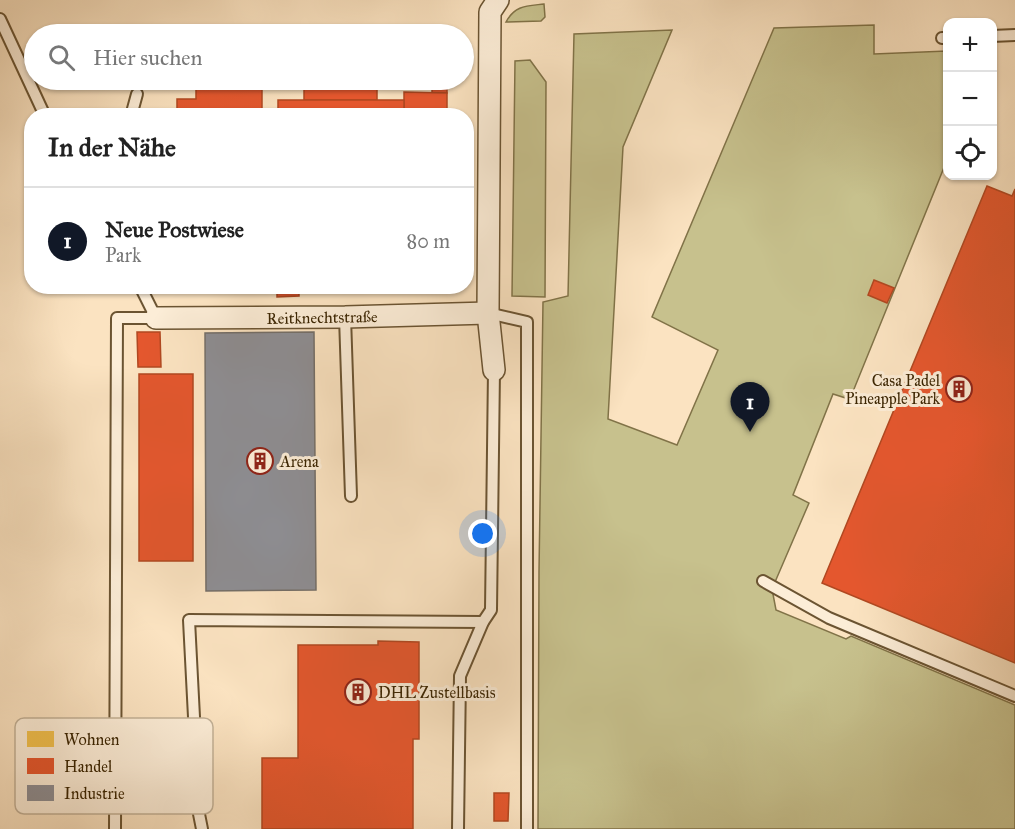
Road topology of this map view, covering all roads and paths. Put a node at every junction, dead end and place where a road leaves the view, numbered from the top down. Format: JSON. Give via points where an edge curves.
{"nodes":[{"id":1,"x":498,"y":0,"type":"edge"},
{"id":2,"x":0,"y":19,"type":"edge"},
{"id":3,"x":1015,"y":35,"type":"edge"},
{"id":4,"x":997,"y":36,"type":"edge"},
{"id":5,"x":24,"y":71,"type":"edge"},
{"id":6,"x":33,"y":90,"type":"edge"},
{"id":7,"x":137,"y":94,"type":"dead end"},
{"id":8,"x":41,"y":108,"type":"edge"},
{"id":9,"x":133,"y":108,"type":"edge"},
{"id":10,"x":144,"y":294,"type":"edge"},
{"id":11,"x":488,"y":314,"type":"junction"},
{"id":12,"x":345,"y":317,"type":"junction"},
{"id":13,"x":156,"y":318,"type":"junction"},
{"id":14,"x":494,"y":370,"type":"joint"},
{"id":15,"x":351,"y":496,"type":"dead end"},
{"id":16,"x":763,"y":581,"type":"dead end"},
{"id":17,"x":483,"y":622,"type":"junction"},
{"id":18,"x":1015,"y":696,"type":"edge"},
{"id":19,"x":115,"y":718,"type":"edge"},
{"id":20,"x":194,"y":718,"type":"edge"},
{"id":21,"x":115,"y":814,"type":"edge"},
{"id":22,"x":199,"y":814,"type":"edge"},
{"id":23,"x":115,"y":829,"type":"edge"},
{"id":24,"x":202,"y":829,"type":"edge"},
{"id":25,"x":458,"y":829,"type":"edge"},
{"id":26,"x":527,"y":829,"type":"edge"}],
"edges":[{"from":1,"to":11,"type":"street","via":[[490,12]]},
{"from":2,"to":5,"type":"lane"},
{"from":3,"to":4,"type":"lane"},
{"from":6,"to":8,"type":"lane"},
{"from":7,"to":9,"type":"lane"},
{"from":10,"to":13,"type":"lane"},
{"from":11,"to":12,"type":"street","name":"Reitknechtstraße"},
{"from":11,"to":14,"type":"street"},
{"from":11,"to":26,"type":"lane","via":[[527,322]]},
{"from":12,"to":13,"type":"street","name":"Reitknechtstraße"},
{"from":12,"to":15,"type":"lane"},
{"from":13,"to":19,"type":"lane","via":[[117,318]]},
{"from":14,"to":17,"type":"lane","via":[[491,610]]},
{"from":16,"to":18,"type":"lane","via":[[829,618]]},
{"from":17,"to":20,"type":"lane","via":[[189,620]]},
{"from":17,"to":25,"type":"lane","via":[[460,675]]},
{"from":21,"to":23,"type":"lane"},
{"from":22,"to":24,"type":"lane"}]}
